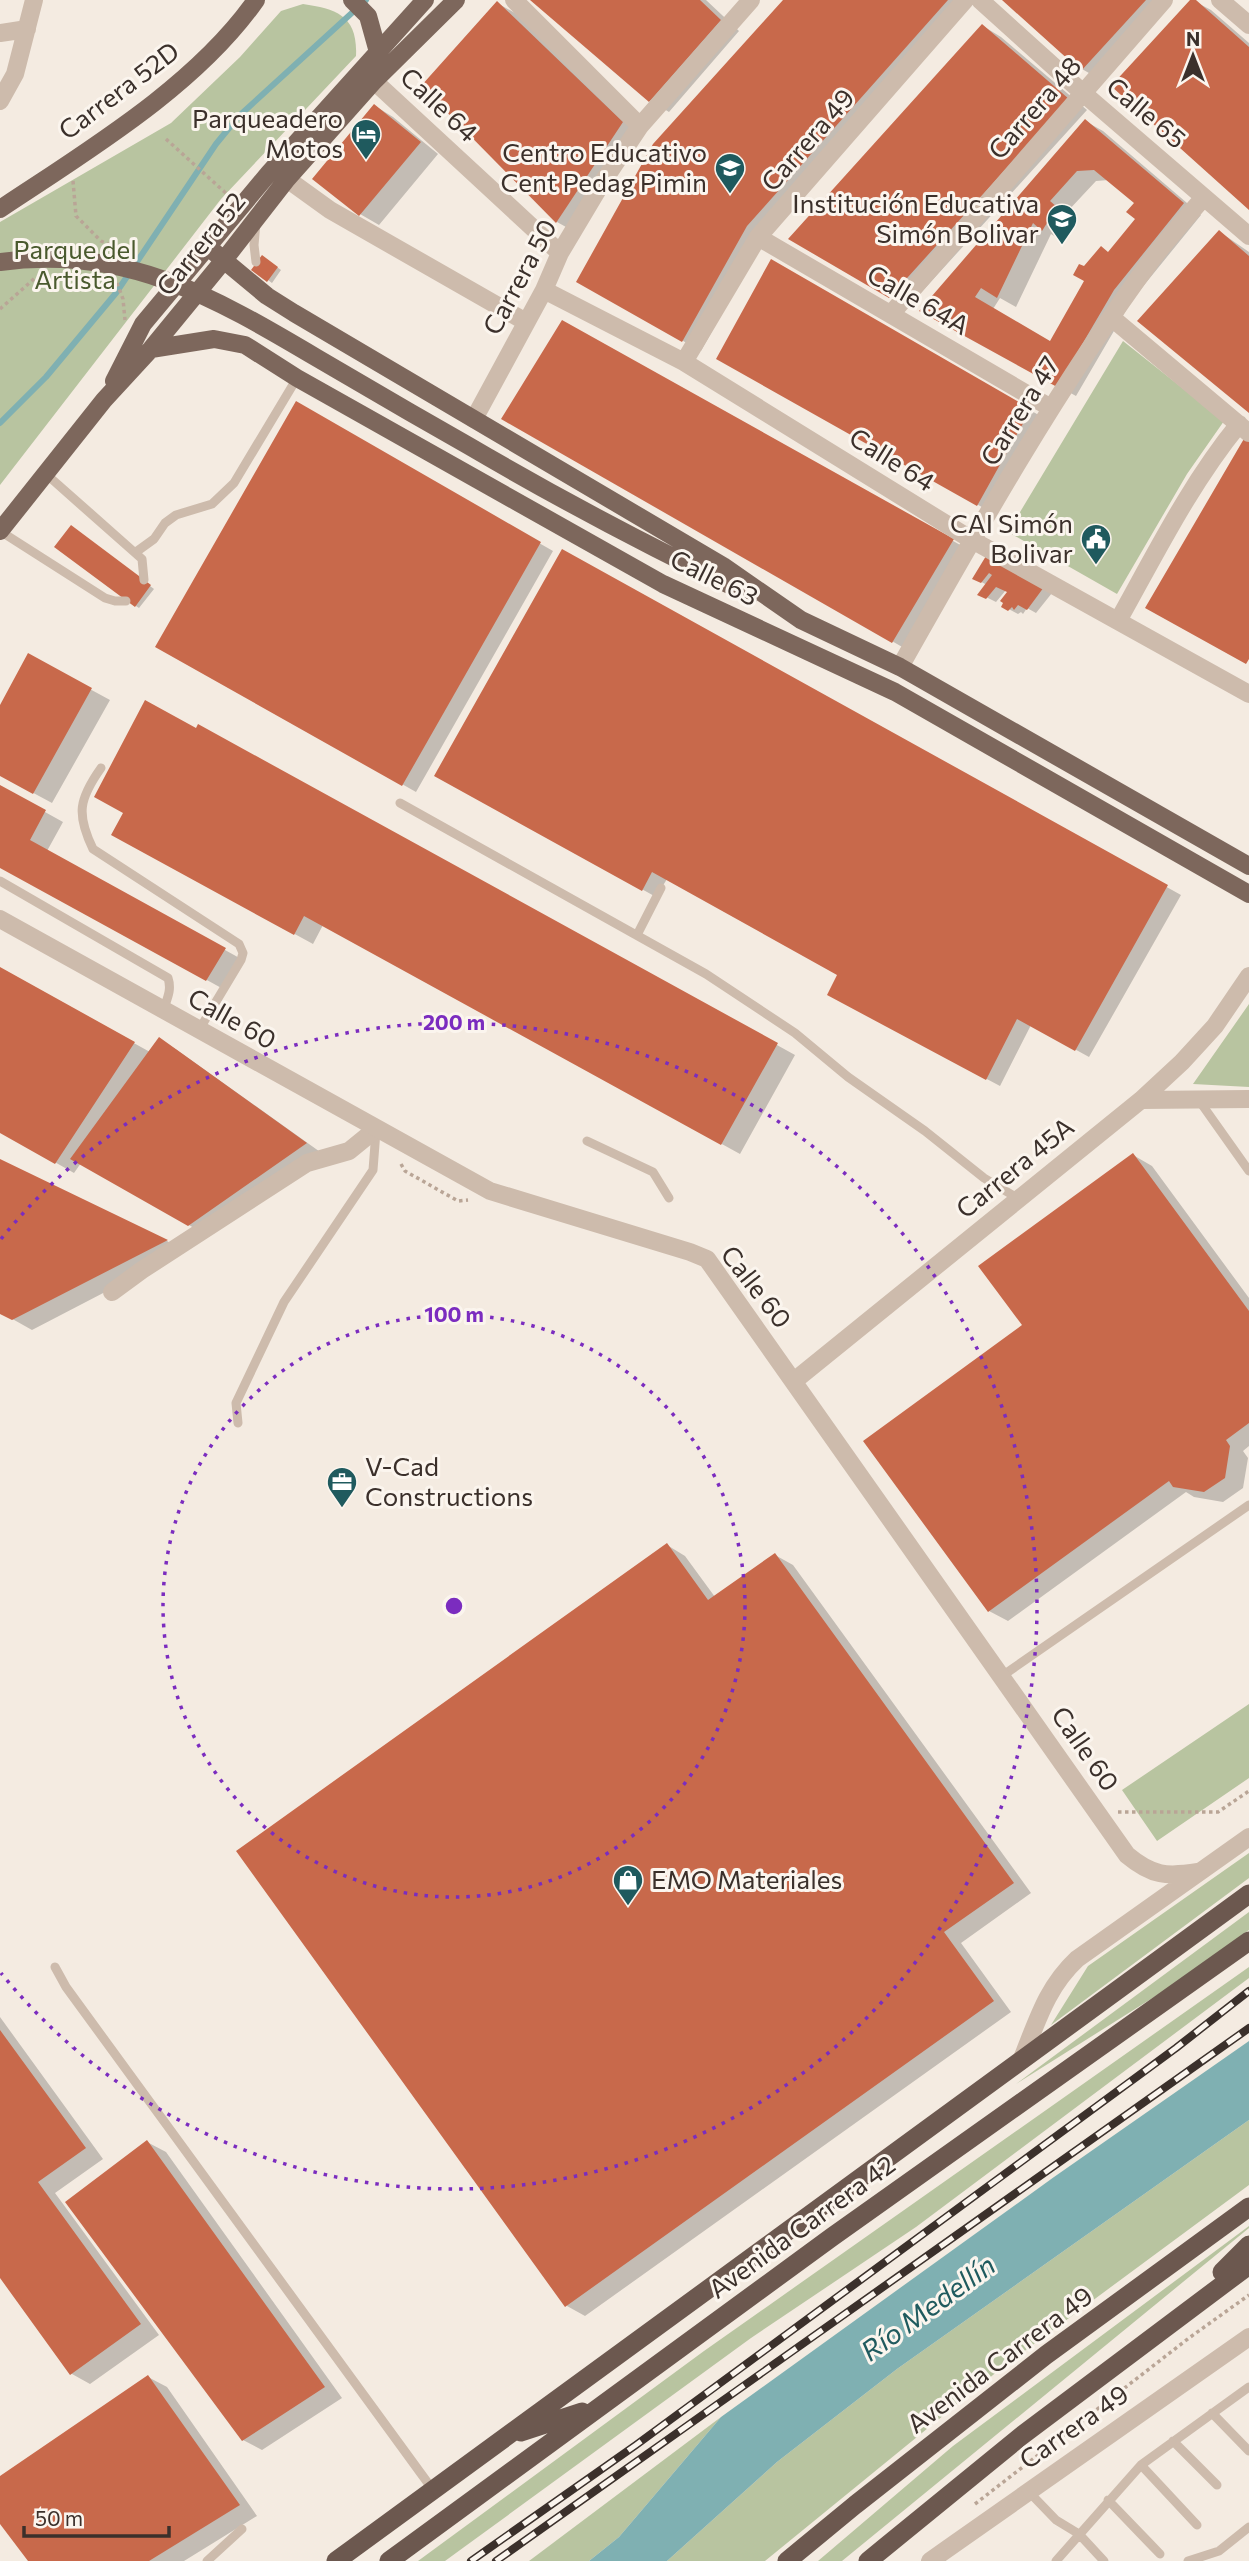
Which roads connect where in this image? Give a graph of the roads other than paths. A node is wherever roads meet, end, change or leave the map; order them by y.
1 (34, 0) edge
2 (256, 0) edge
3 (352, 0) edge
4 (425, 0) edge
5 (456, 0) edge
6 (514, 0) edge
7 (965, 0) edge
8 (980, 0) edge
9 (1164, 0) edge
10 (1220, 0) edge
11 (740, 4) edge
12 (1249, 25) edge
13 (27, 29) junction
14 (0, 33) edge
15 (378, 51) junction
16 (374, 81) junction
17 (1083, 93) junction
18 (0, 102) edge
19 (640, 126) junction
20 (287, 179) junction
21 (1205, 197) junction
22 (0, 209) edge
23 (257, 218) junction
24 (1249, 236) edge
25 (758, 237) junction
26 (208, 247) junction
27 (560, 253) junction
28 (224, 260) junction
29 (0, 262) edge
30 (256, 262) dead end
31 (258, 275) dead end
32 (544, 290) junction
33 (267, 296) junction
34 (284, 306) junction
35 (891, 314) junction
36 (1112, 318) junction
37 (526, 323) junction
38 (327, 333) junction
39 (245, 345) junction
40 (151, 349) junction
41 (684, 362) junction
42 (297, 378) junction
43 (104, 400) junction
44 (1051, 408) junction
45 (474, 419) junction
46 (1244, 429) edge
47 (46, 474) junction
48 (0, 531) edge
49 (972, 540) junction
50 (135, 552) junction
51 (144, 580) dead end
52 (126, 601) dead end
53 (801, 620) junction
54 (1118, 621) junction
55 (900, 667) junction
56 (1247, 689) edge
57 (101, 768) dead end
58 (400, 803) dead end
59 (1249, 866) edge
60 (0, 881) edge
61 (661, 888) dead end
62 (1249, 894) edge
63 (0, 919) edge
64 (637, 935) junction
65 (1249, 976) edge
66 (163, 1011) junction
67 (198, 1031) junction
68 (1197, 1098) junction
69 (1249, 1099) edge
70 (1141, 1100) junction
71 (376, 1136) junction
72 (587, 1141) dead end
73 (1249, 1171) edge
74 (670, 1198) dead end
75 (1019, 1199) junction
76 (112, 1292) dead end
77 (794, 1381) junction
78 (238, 1423) dead end
79 (1249, 1504) edge
80 (1002, 1676) junction
81 (1249, 1837) edge
82 (1198, 1872) junction
83 (1249, 1894) edge
84 (1249, 1941) edge
85 (55, 1967) dead end
86 (1021, 2061) junction
87 (1249, 2207) edge
88 (1249, 2245) edge
89 (1249, 2265) edge
90 (1176, 2318) junction
91 (1249, 2337) edge
92 (1249, 2387) edge
93 (600, 2407) junction
94 (1212, 2413) junction
95 (505, 2437) junction
96 (1173, 2441) junction
97 (1249, 2451) edge
98 (1141, 2465) junction
99 (1217, 2485) dead end
100 (433, 2490) junction
101 (1028, 2491) junction
102 (1108, 2500) junction
103 (1197, 2525) dead end
104 (1249, 2527) edge
105 (242, 2529) dead end
106 (1079, 2534) junction
107 (1160, 2554) dead end
108 (207, 2561) edge
109 (337, 2561) edge
110 (389, 2561) edge
111 (787, 2561) edge
112 (868, 2561) edge
113 (930, 2561) edge
114 (1056, 2561) edge
115 (1104, 2561) edge
116 (1188, 2561) edge

1 - 13 street
2 - 22 main road, Carrera 52D
3 - 15 main road
4 - 15 main road, Carrera 52
5 - 16 main road, Carrera 52
6 - 19 street
7 - 25 street, Carrera 49
8 - 17 street, Calle 65
9 - 17 street, Carrera 48
10 - 12 street
11 - 19 street, Carrera 50
13 - 14 street
13 - 18 street
15 - 26 main road, Carrera 52
16 - 20 main road, Carrera 52
16 - 27 street, Calle 64
17 - 21 street, Calle 65
17 - 35 street, Carrera 48
19 - 27 street, Carrera 50
20 - 23 main road, Carrera 52
20 - 37 street
21 - 24 street, Calle 65
21 - 36 street, Carrera 47
23 - 28 main road, Carrera 52
23 - 30 lane
25 - 35 street, Calle 64A
25 - 41 street, Carrera 49
26 - 28 main road, Calle 63
26 - 43 main road, Carrera 52
27 - 32 street, Carrera 50
28 - 33 main road, Calle 63
28 - 40 main road, Carrera 52
29 - 53 main road
31 - 33 lane
32 - 37 street, Carrera 50
32 - 41 street, Calle 64
33 - 34 main road, Calle 63
34 - 38 main road, Calle 63
34 - 39 main road
35 - 44 street, Calle 64A
36 - 44 street, Carrera 47
36 - 46 street
37 - 45 street, Carrera 50
38 - 42 main road
38 - 45 main road, Calle 63
39 - 40 main road, Calle 63
39 - 42 main road, Calle 63
40 - 43 main road, Carrera 52
41 - 49 street, Calle 64
42 - 50 lane
42 - 62 main road, Calle 63
43 - 47 main road, Carrera 52
44 - 49 street, Carrera 47
45 - 53 main road, Calle 63
46 - 54 street
47 - 48 main road, Carrera 52
47 - 50 lane
48 - 52 lane
49 - 54 street, Calle 64
49 - 55 street, Carrera 47
50 - 51 lane
53 - 55 main road, Calle 63
54 - 56 street, Calle 64
55 - 59 main road, Calle 63
57 - 67 lane
58 - 64 lane
60 - 66 lane
61 - 64 lane
63 - 66 street, Calle 60
64 - 75 lane
65 - 70 street, Carrera 45A
66 - 67 street, Calle 60
67 - 71 street, Calle 60
68 - 69 street
68 - 70 street
68 - 73 lane
70 - 75 street, Carrera 45A
71 - 76 street
71 - 77 street, Calle 60
71 - 78 lane
72 - 74 lane
75 - 77 street, Carrera 45A
77 - 80 street, Calle 60
79 - 80 lane
80 - 82 street, Calle 60
81 - 82 street
82 - 86 street
83 - 86 highway, Avenida Carrera 42
84 - 93 highway, Avenida Carrera 42
85 - 100 lane
86 - 95 highway, Avenida Carrera 42
87 - 111 highway, Avenida Carrera 49
88 - 90 highway
89 - 90 highway
90 - 112 highway
91 - 101 street, Carrera 49
92 - 94 lane
93 - 95 highway
93 - 110 highway, Avenida Carrera 42
94 - 96 lane
94 - 97 lane
95 - 100 highway, Avenida Carrera 42
96 - 98 lane
96 - 99 lane
98 - 102 lane
98 - 103 lane
100 - 109 highway, Avenida Carrera 42
101 - 106 lane
101 - 113 street, Carrera 49
102 - 106 lane
102 - 107 lane
104 - 116 lane
105 - 108 lane
106 - 114 lane
106 - 115 lane

